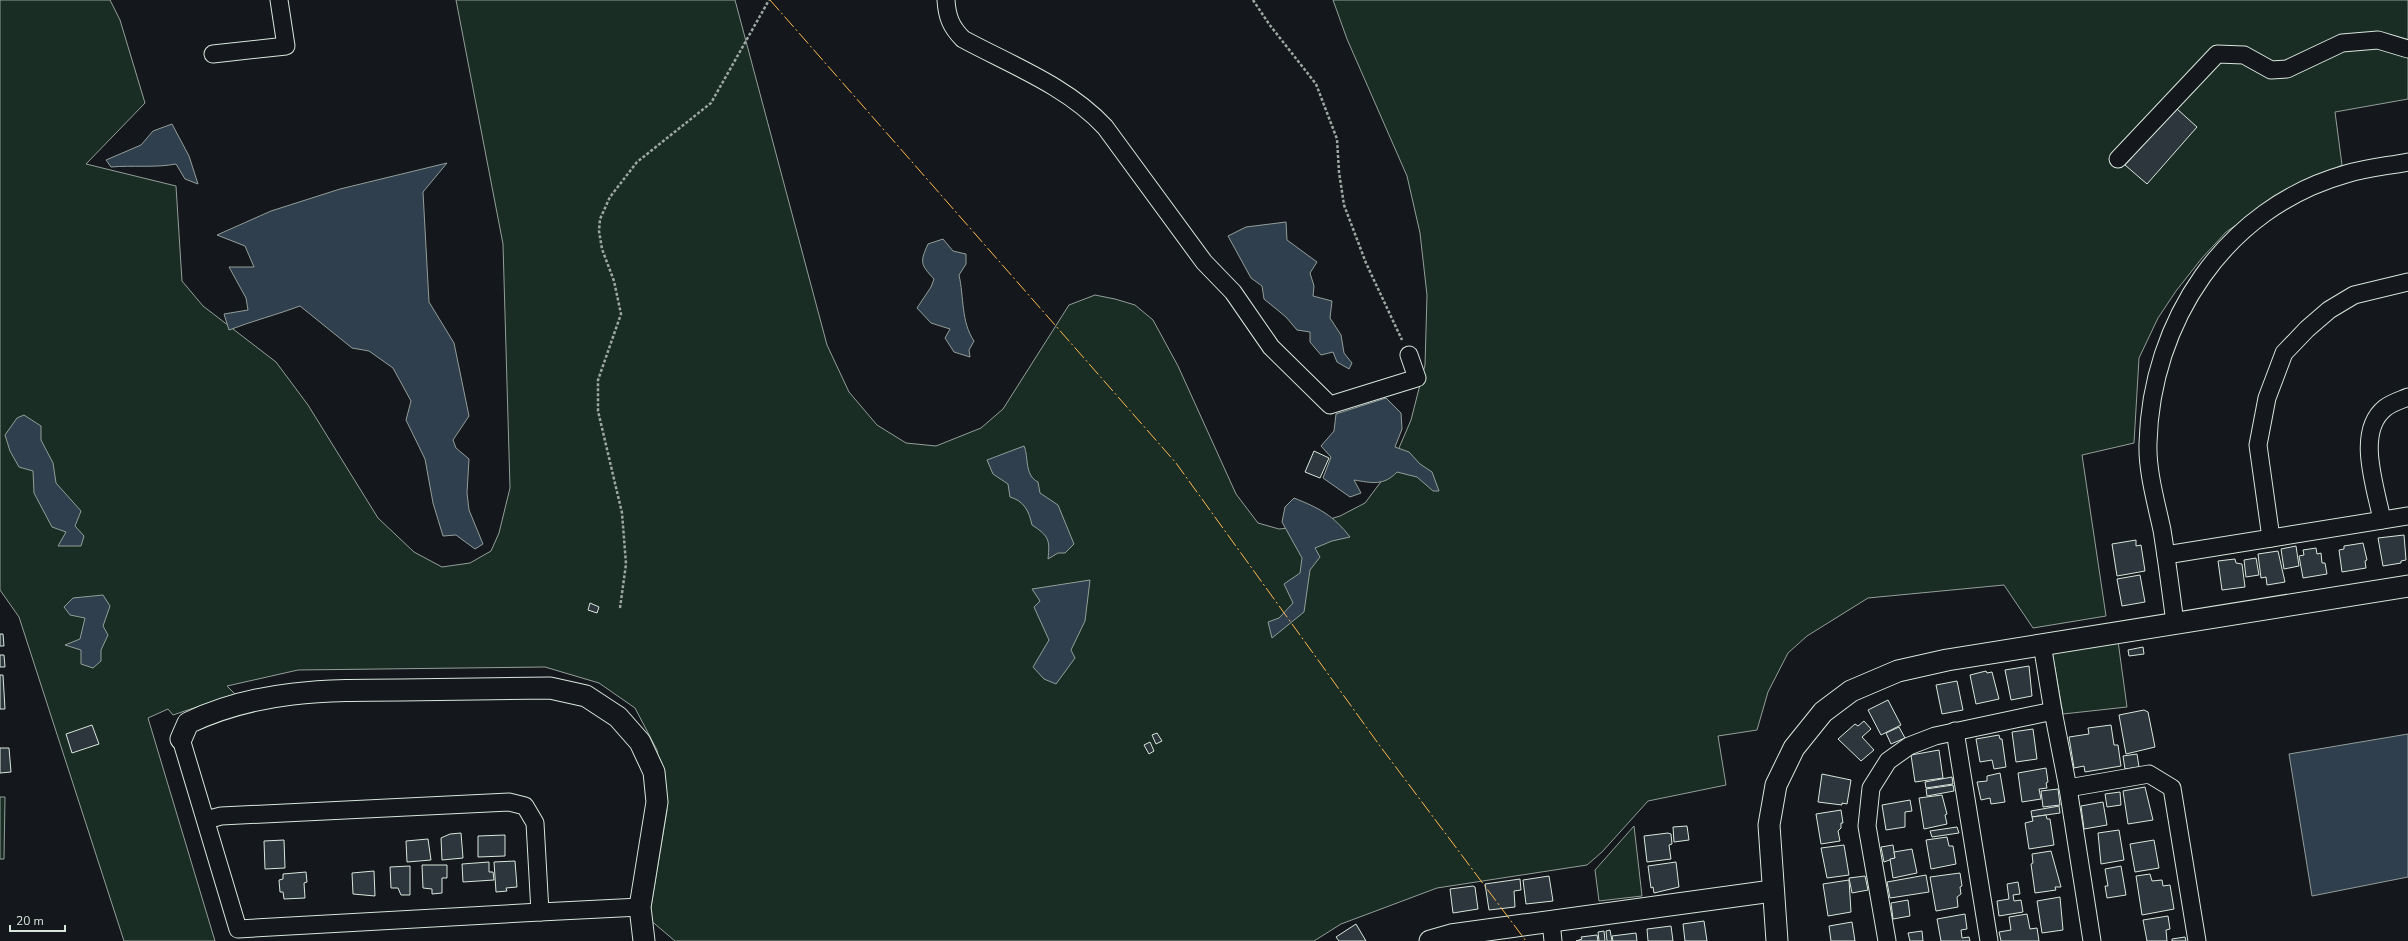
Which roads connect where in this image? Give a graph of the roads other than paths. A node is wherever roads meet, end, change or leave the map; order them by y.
1 (278, 0) edge
2 (946, 0) edge
3 (2408, 49) edge
4 (213, 54) dead end
5 (2118, 159) dead end
6 (2408, 162) edge
7 (2408, 282) edge
8 (1409, 355) road end
9 (2408, 397) edge
10 (2408, 516) edge
11 (2382, 520) junction
12 (2271, 538) junction
13 (2166, 555) junction
14 (2408, 586) edge
15 (2175, 623) junction
16 (2042, 644) junction
17 (2053, 711) junction
18 (1955, 731) junction
19 (182, 739) joint
20 (2068, 788) junction
21 (206, 820) junction
22 (1772, 891) junction
23 (640, 907) junction
24 (540, 912) junction
25 (1552, 931) edge
26 (644, 941) edge
27 (1430, 941) edge
28 (1777, 941) edge
29 (1887, 941) edge
30 (1989, 941) edge
31 (2092, 941) edge
32 (2197, 941) edge

1 - 4 street
2 - 8 street
3 - 5 street
6 - 13 street
7 - 12 street
9 - 11 street
10 - 11 street
11 - 12 street
12 - 13 street
13 - 15 street
14 - 15 street
15 - 16 street
16 - 17 street
16 - 22 street
17 - 18 street
17 - 20 street
18 - 29 street
18 - 30 street
19 - 21 street
19 - 23 street
20 - 31 street
20 - 32 street
21 - 24 street
21 - 24 street
22 - 25 street
22 - 28 street
23 - 24 street
23 - 26 street
25 - 27 street

